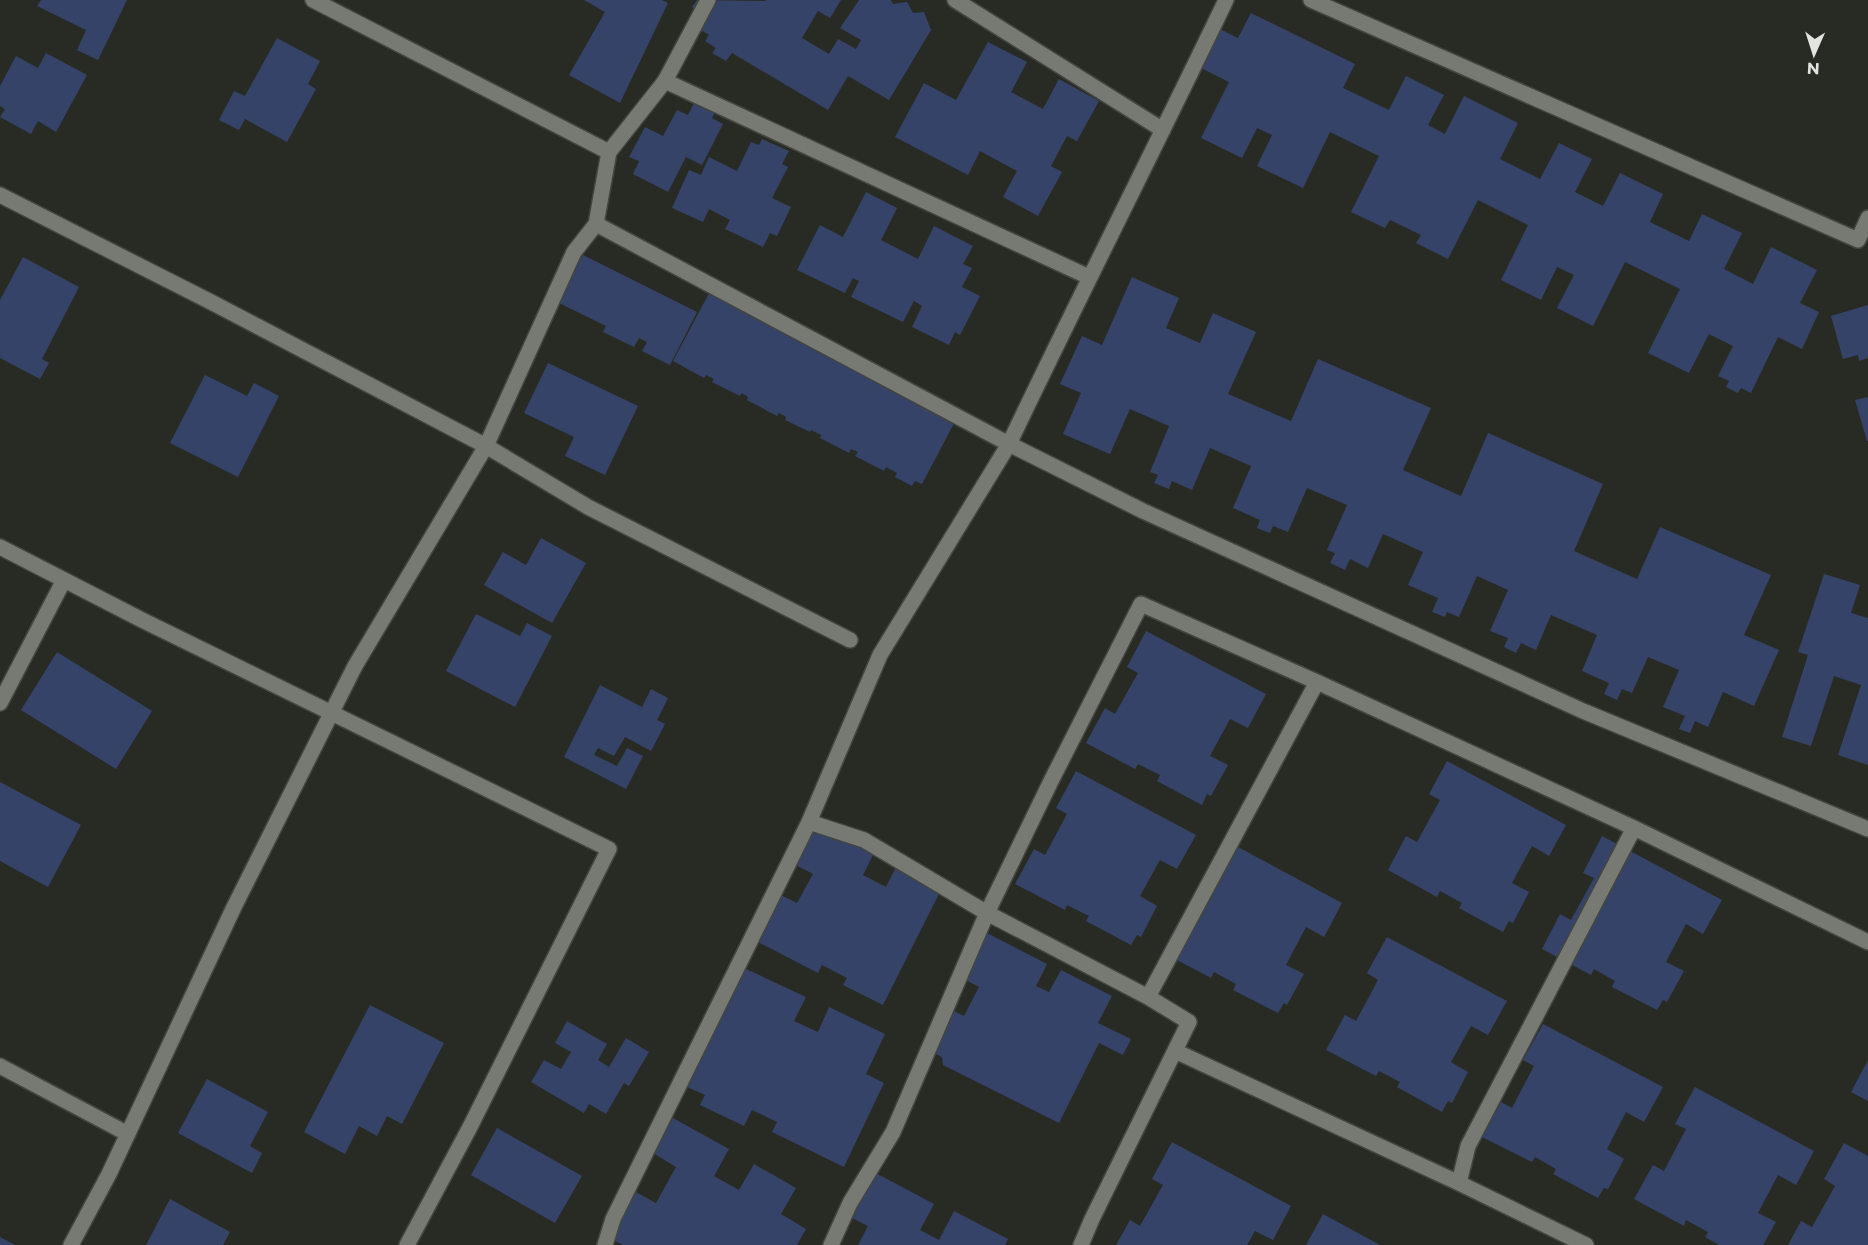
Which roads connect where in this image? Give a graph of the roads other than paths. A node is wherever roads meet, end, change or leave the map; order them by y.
1 (313, 0) edge
2 (708, 0) edge
3 (955, 0) edge
4 (1226, 0) edge
5 (1311, 0) edge
6 (665, 81) junction
7 (1163, 130) junction
8 (609, 152) junction
9 (0, 195) edge
10 (1868, 218) edge
11 (596, 224) junction
12 (1089, 277) junction
13 (1009, 444) junction
14 (486, 446) junction
15 (0, 547) edge
16 (64, 579) junction
17 (850, 640) dead end
18 (1317, 682) junction
19 (0, 703) edge
20 (331, 713) junction
21 (809, 822) junction
22 (1634, 828) junction
23 (1868, 829) edge
24 (987, 913) junction
25 (1868, 942) edge
26 (1148, 998) junction
27 (1175, 1051) junction
28 (0, 1066) edge
29 (128, 1134) junction
30 (1459, 1183) junction
31 (71, 1245) edge
32 (407, 1245) edge
33 (605, 1245) edge
34 (831, 1245) edge
35 (1081, 1245) edge
36 (1586, 1245) edge

1 - 8 street
2 - 6 street
3 - 7 street
4 - 7 street
5 - 10 street
6 - 8 street
6 - 12 street
7 - 12 street
8 - 11 street
9 - 14 street
11 - 13 street
11 - 14 street
12 - 13 street
13 - 21 street
13 - 23 street
14 - 17 street
14 - 20 street
15 - 16 street
16 - 19 street
16 - 20 street
18 - 22 street
18 - 24 street
18 - 26 street
20 - 29 street
20 - 32 street
21 - 24 street
21 - 33 street
22 - 25 street
22 - 30 street
24 - 26 street
24 - 34 street
26 - 27 street
27 - 30 street
27 - 35 street
28 - 29 street
29 - 31 street
30 - 36 street

